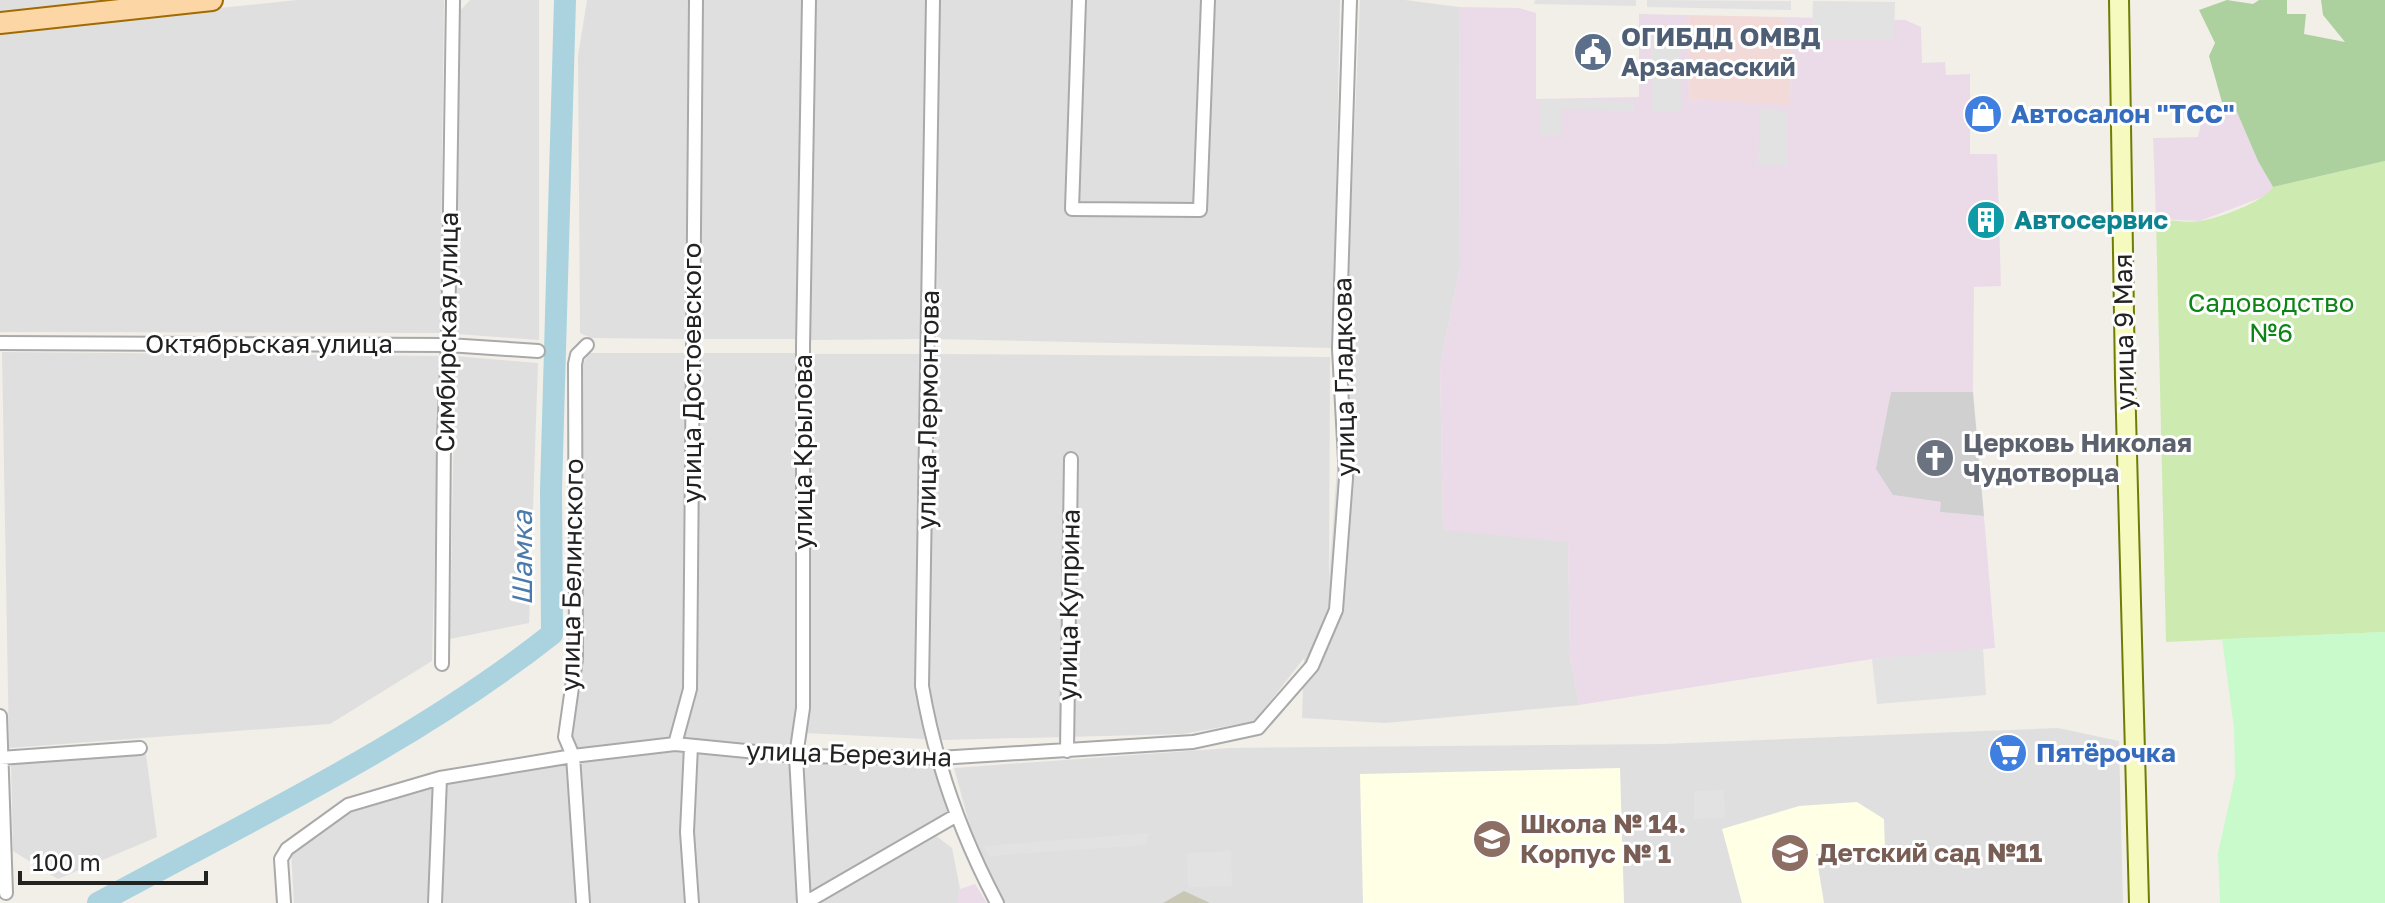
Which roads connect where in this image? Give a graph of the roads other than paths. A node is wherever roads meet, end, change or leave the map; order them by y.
1 (212, 0) edge
2 (453, 0) edge
3 (696, 0) edge
4 (809, 0) edge
5 (933, 0) edge
6 (1079, 0) edge
7 (1208, 0) edge
8 (1350, 0) edge
9 (2119, 0) edge
10 (0, 23) edge
11 (0, 343) edge
12 (448, 345) junction
13 (587, 345) dead end
14 (538, 351) dead end
15 (1071, 459) dead end
16 (442, 664) dead end
17 (0, 716) edge
18 (1258, 728) joint
19 (675, 744) junction
20 (691, 746) junction
21 (140, 748) dead end
22 (1067, 751) junction
23 (573, 756) junction
24 (796, 756) junction
25 (1, 758) edge
26 (939, 758) junction
27 (440, 778) junction
28 (957, 815) junction
29 (6, 893) dead end
30 (284, 903) edge
31 (435, 903) edge
32 (583, 903) edge
33 (692, 903) edge
34 (805, 903) edge
35 (997, 903) edge
36 (2139, 903) edge

1 - 10 main road
2 - 12 street, Симбирская улица
3 - 19 street, улица Достоевского
4 - 24 street, улица Крылова
5 - 26 street, улица Лермонтова
6 - 7 street
8 - 18 street, улица Гладкова
9 - 36 main road, улица 9 Мая
11 - 12 street, Октябрьская улица
12 - 14 street, Октябрьская улица
12 - 16 street, Симбирская улица
13 - 23 street, улица Белинского
15 - 22 street, улица Куприна
17 - 25 street
18 - 22 street, улица Березина
19 - 20 street, улица Березина
19 - 23 street, улица Березина
20 - 24 street, улица Березина
20 - 33 street
21 - 25 street
22 - 26 street, улица Березина
23 - 27 street, улица Березина
23 - 32 street, улица Белинского
24 - 26 street, улица Березина
24 - 34 street, улица Крылова
25 - 29 street
26 - 28 street, улица Лермонтова
27 - 30 street, улица Березина
27 - 31 street
28 - 34 street
28 - 35 street, улица Лермонтова

